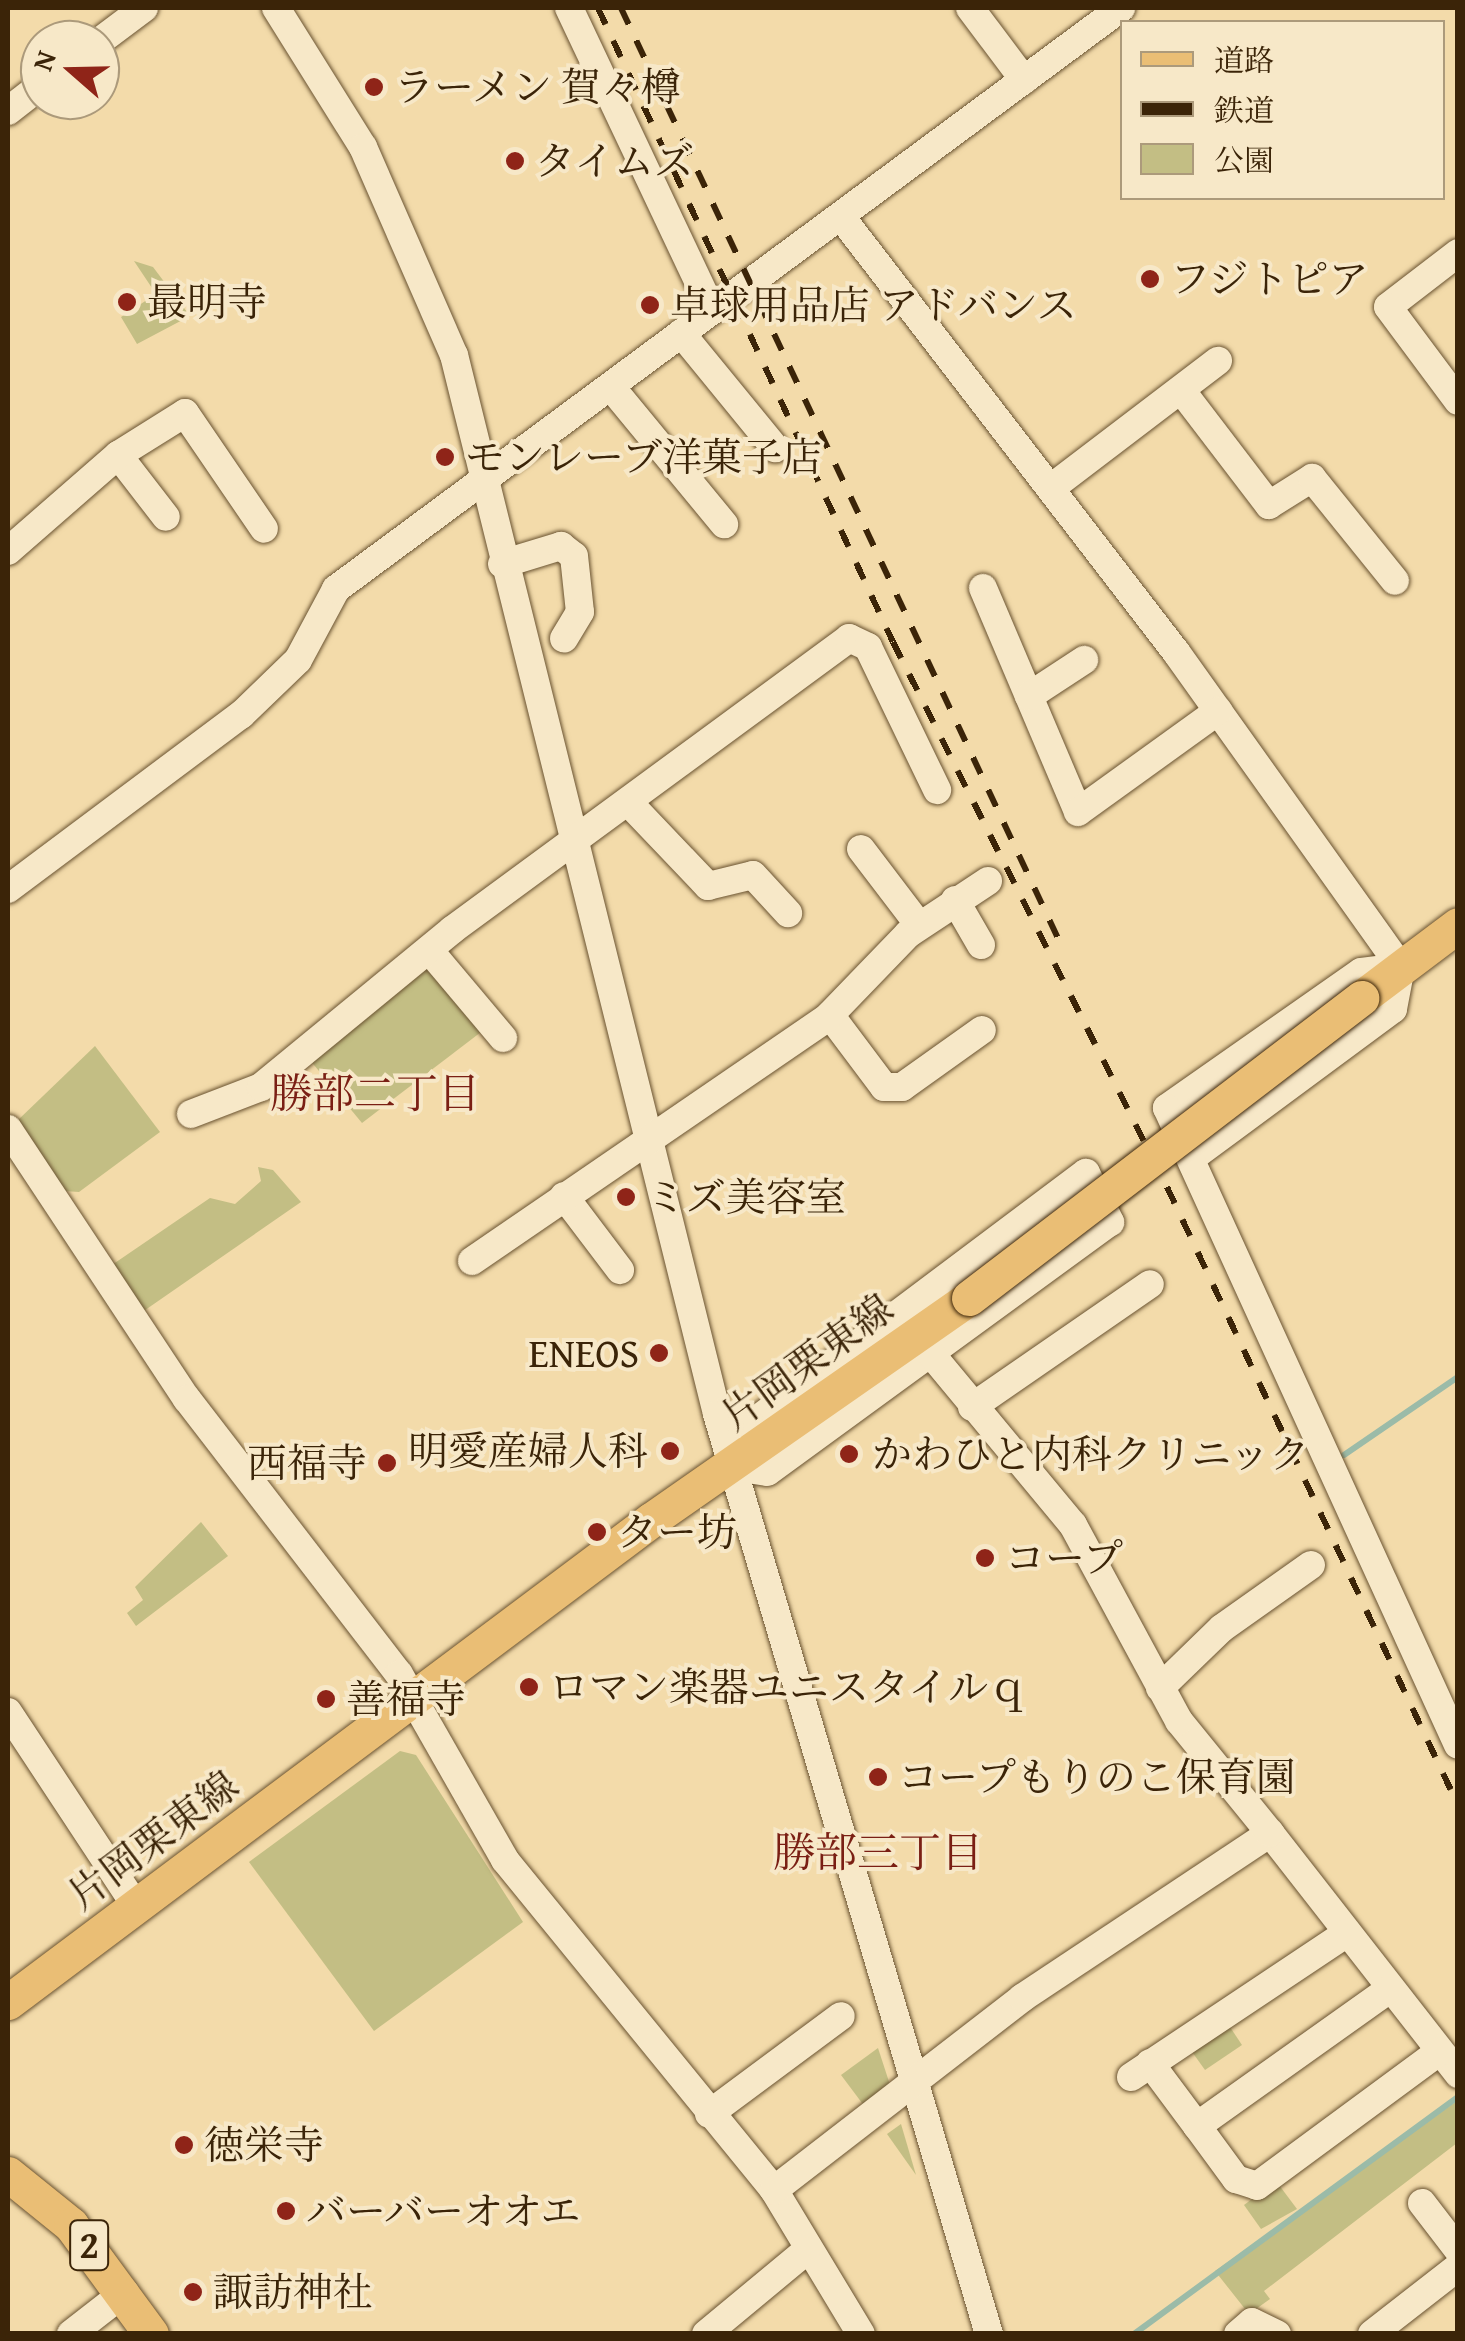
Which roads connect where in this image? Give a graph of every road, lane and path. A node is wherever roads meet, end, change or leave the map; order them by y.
1 (144, 8) edge
2 (276, 8) edge
3 (569, 8) edge
4 (970, 8) edge
5 (1122, 8) edge
6 (120, 26) edge
7 (1024, 80) junction
8 (842, 218) junction
9 (1458, 253) edge
10 (712, 310) junction
11 (681, 333) junction
12 (1218, 361) dead end
13 (611, 386) junction
14 (1453, 386) edge
15 (1182, 390) junction
16 (775, 448) dead end
17 (118, 454) junction
18 (482, 486) junction
19 (1050, 488) junction
20 (166, 518) dead end
21 (724, 524) dead end
22 (264, 529) dead end
23 (8, 551) edge
24 (502, 564) junction
25 (1394, 581) dead end
26 (984, 588) dead end
27 (564, 639) dead end
28 (1084, 660) dead end
29 (1029, 696) junction
30 (1218, 711) junction
31 (937, 790) dead end
32 (628, 802) junction
33 (572, 843) junction
34 (861, 849) dead end
35 (988, 880) dead end
36 (8, 889) edge
37 (955, 900) junction
38 (788, 913) dead end
39 (1458, 924) edge
40 (920, 925) junction
41 (982, 945) dead end
42 (429, 950) junction
43 (1401, 966) junction
44 (830, 1016) junction
45 (982, 1030) dead end
46 (503, 1038) dead end
47 (192, 1114) dead end
48 (8, 1129) edge
49 (649, 1143) junction
50 (1193, 1157) junction
51 (564, 1196) junction
52 (990, 1243) junction
53 (472, 1262) dead end
54 (620, 1270) dead end
55 (1150, 1284) dead end
56 (1022, 1286) junction
57 (930, 1353) junction
58 (972, 1407) junction
59 (734, 1468) junction
60 (1311, 1565) dead end
61 (1160, 1688) junction
62 (411, 1700) junction
63 (12, 1729) edge
64 (1458, 1744) edge
65 (1270, 1833) junction
66 (136, 1906) junction
67 (1347, 1933) junction
68 (1390, 1990) junction
69 (8, 2002) edge
70 (840, 2016) dead end
71 (1440, 2051) junction
72 (1458, 2074) edge
73 (914, 2085) junction
74 (709, 2114) junction
75 (1197, 2126) junction
76 (8, 2174) edge
77 (774, 2190) junction
78 (1422, 2203) dead end
79 (1458, 2250) edge
80 (806, 2252) junction
81 (1458, 2267) edge
82 (125, 2292) junction
83 (71, 2334) edge
84 (151, 2334) edge
85 (706, 2334) edge
86 (862, 2334) edge
87 (989, 2334) edge
88 (1238, 2334) edge
89 (1277, 2334) edge
90 (1372, 2334) edge

1 - 6 street
2 - 18 street
3 - 10 street
4 - 7 street
5 - 7 street
7 - 8 street
8 - 10 street
8 - 19 street
9 - 14 street
10 - 11 street
11 - 13 street
11 - 16 street
12 - 15 street
13 - 18 street
13 - 21 street
15 - 19 street
15 - 25 street
17 - 20 street
17 - 22 street
17 - 23 street
18 - 24 street
18 - 36 street
19 - 30 street
24 - 27 street
24 - 33 street
26 - 29 street
28 - 29 street
29 - 30 street
30 - 43 street
31 - 32 street
32 - 33 street
32 - 38 street
33 - 42 street
33 - 49 street
34 - 40 street
35 - 37 street
37 - 40 street
37 - 41 street
39 - 43 main road, 片岡栗東線
40 - 44 street
42 - 46 street
42 - 47 street
43 - 50 street
43 - 50 street
43 - 59 main road, 片岡栗東線, bridge
44 - 45 street
44 - 49 street
48 - 62 street
49 - 51 street
49 - 59 street
50 - 64 street
51 - 53 street
51 - 54 street
52 - 56 street
52 - 56 street
52 - 59 street
55 - 58 street
56 - 57 street
57 - 58 street
57 - 59 street
58 - 61 street
59 - 62 main road, 片岡栗東線
59 - 73 street
60 - 61 street
61 - 65 street
62 - 66 main road, 片岡栗東線
62 - 74 street
63 - 66 street
65 - 67 street
65 - 73 street
66 - 69 main road, 片岡栗東線
67 - 68 street
67 - 75 street
68 - 71 street
68 - 75 street
70 - 74 street
71 - 72 street
71 - 75 street
73 - 77 street
73 - 87 street
74 - 77 street
76 - 82 main road, 2
77 - 80 street
78 - 79 street
80 - 85 street
80 - 86 street
81 - 90 street
82 - 83 street
82 - 84 main road, 2
88 - 89 street

